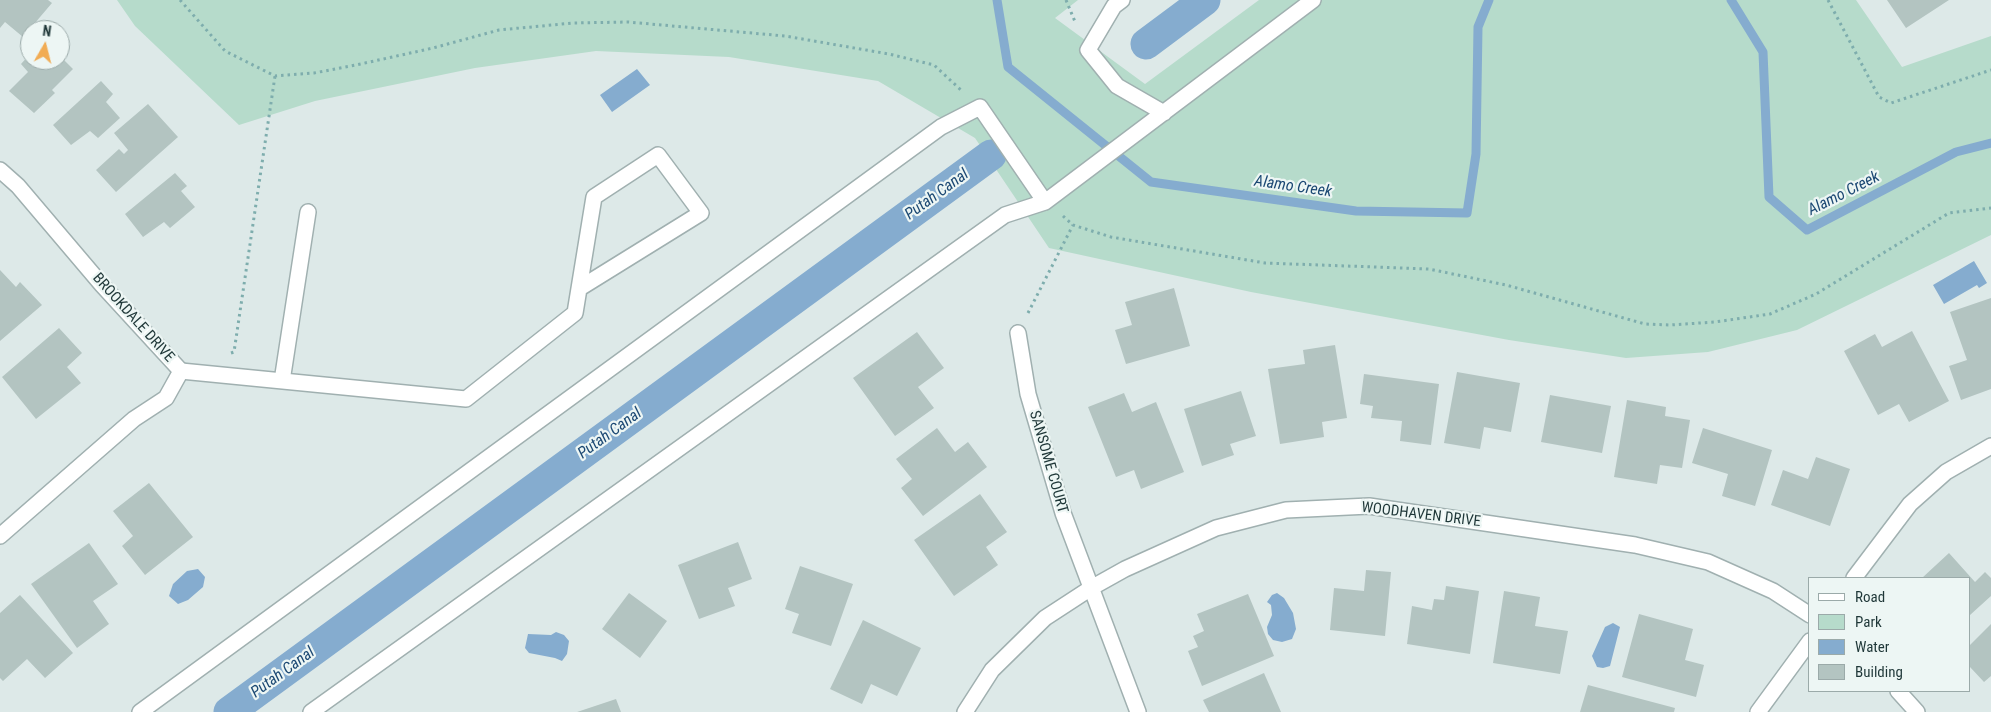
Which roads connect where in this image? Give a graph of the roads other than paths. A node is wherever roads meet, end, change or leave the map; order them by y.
1 (1122, 0) edge
2 (1313, 0) edge
3 (1164, 113) junction
4 (0, 170) edge
5 (1051, 198) junction
6 (308, 212) dead end
7 (580, 288) junction
8 (1018, 334) road end
9 (181, 370) junction
10 (282, 381) junction
11 (1991, 446) edge
12 (0, 536) edge
13 (1855, 577) edge
14 (1091, 588) junction
15 (1808, 614) edge
16 (1808, 644) edge
17 (1899, 692) edge
18 (140, 712) edge
19 (311, 712) edge
20 (965, 712) edge
21 (1138, 712) edge
22 (1758, 712) edge
23 (1917, 712) edge

1 - 3 street
2 - 3 street
3 - 5 street
4 - 9 street, BROOKDALE DRIVE
5 - 18 street
5 - 19 street
6 - 10 street
7 - 7 street
7 - 10 street
8 - 14 street, SANSOME COURT
9 - 10 street
9 - 12 street, BROOKDALE DRIVE
11 - 13 street
14 - 15 street, WOODHAVEN DRIVE
14 - 20 street, WOODHAVEN DRIVE
14 - 21 street, SANSOME COURT
16 - 22 street
17 - 23 street

